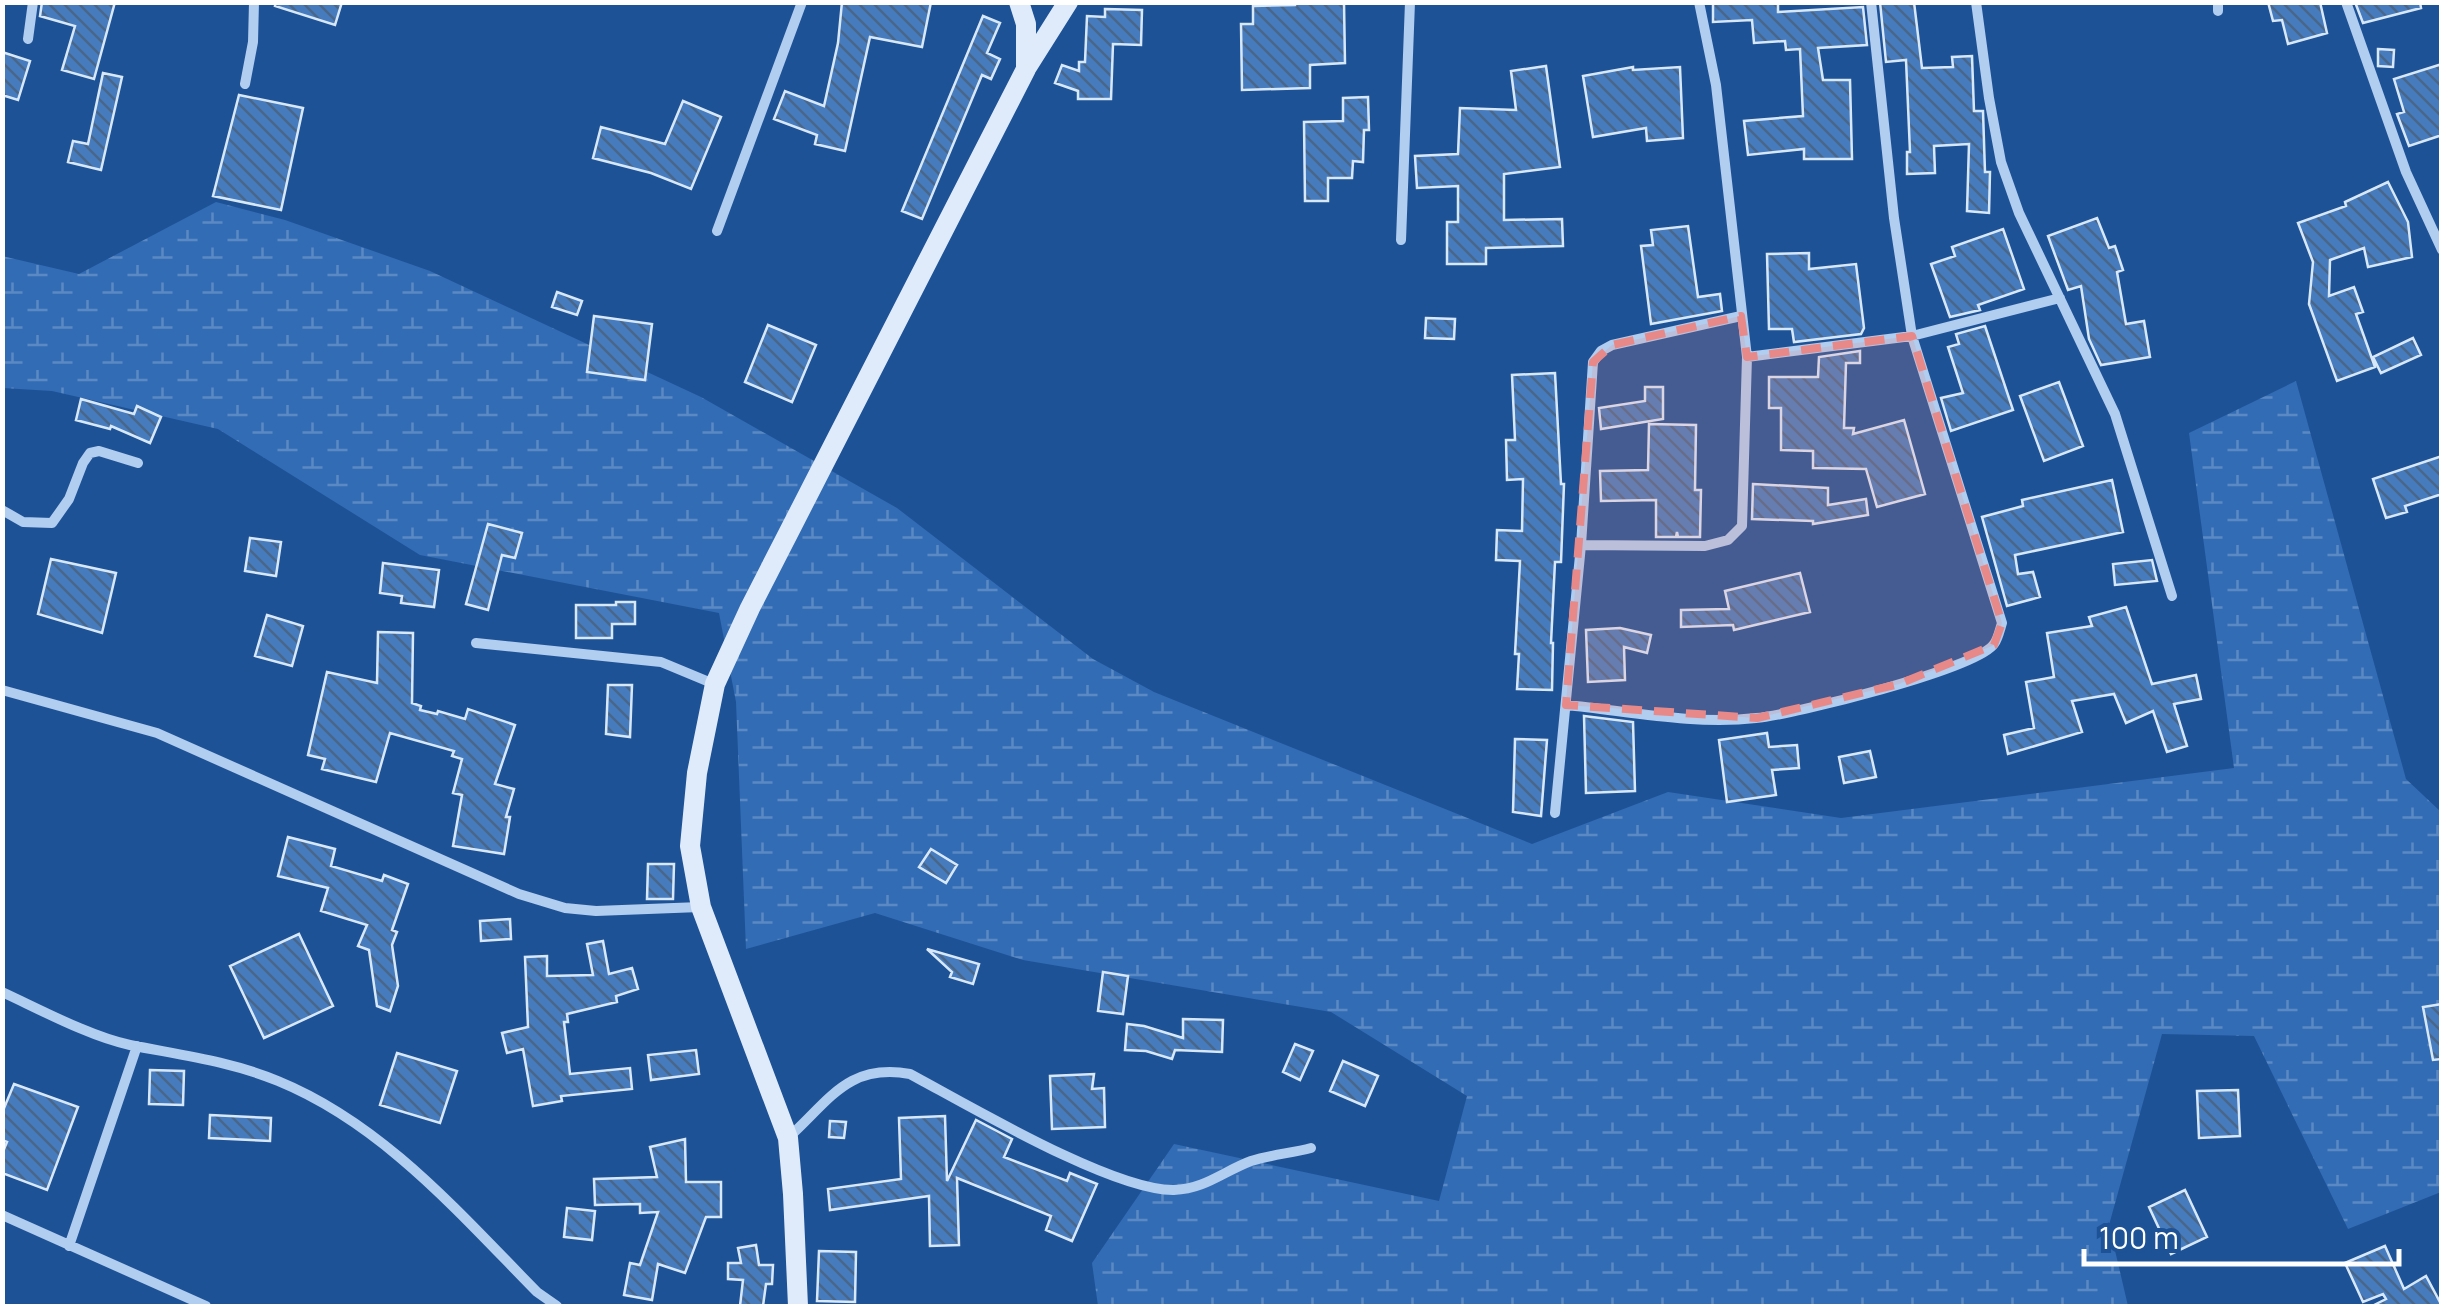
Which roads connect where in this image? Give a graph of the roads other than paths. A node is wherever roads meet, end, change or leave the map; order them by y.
1 (33, 2) edge
2 (254, 2) edge
3 (802, 2) edge
4 (1019, 2) edge
5 (1068, 2) edge
6 (1410, 2) edge
7 (1699, 2) edge
8 (1871, 2) edge
9 (1976, 2) edge
10 (2346, 2) edge
11 (28, 39) dead end
12 (1026, 69) junction
13 (245, 84) dead end
14 (717, 231) dead end
15 (1401, 240) dead end
16 (2442, 250) edge
17 (2060, 298) junction
18 (1741, 316) junction
19 (1912, 336) junction
20 (1747, 357) junction
21 (138, 462) dead end
22 (2, 510) edge
23 (1581, 545) junction
24 (2172, 596) dead end
25 (476, 643) dead end
26 (715, 684) junction
27 (2, 690) edge
28 (1566, 705) junction
29 (1555, 813) dead end
30 (702, 907) junction
31 (2, 992) edge
32 (137, 1046) junction
33 (788, 1138) junction
34 (1311, 1148) dead end
35 (2, 1215) edge
36 (70, 1246) junction
37 (206, 1306) edge
38 (557, 1306) edge
39 (798, 1306) edge

1 - 11 street
2 - 13 street
3 - 14 street
4 - 12 street
5 - 12 street
6 - 15 street
7 - 18 street
8 - 19 street
9 - 17 street
10 - 16 street
12 - 26 street
17 - 19 street
17 - 24 street
18 - 20 street
18 - 23 street
19 - 20 street
19 - 28 street
20 - 23 street
21 - 22 street
23 - 28 street
25 - 26 street
26 - 30 street
27 - 30 street
28 - 29 street
30 - 33 street
31 - 32 street
32 - 36 street
32 - 38 street
33 - 34 street
33 - 39 street
35 - 36 street
36 - 37 street

